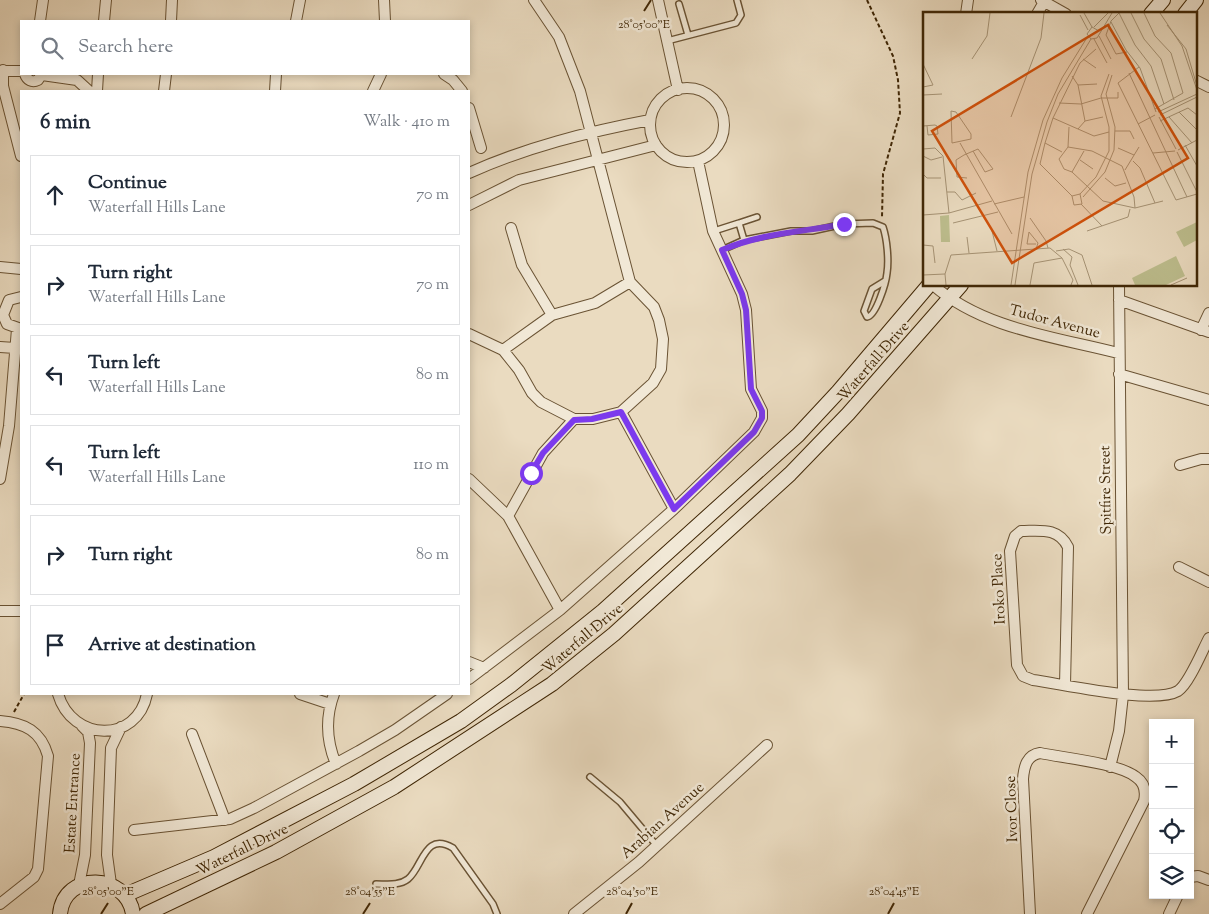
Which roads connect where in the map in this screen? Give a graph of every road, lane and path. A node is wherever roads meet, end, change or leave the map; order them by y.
1 (43, 0) edge
2 (106, 0) edge
3 (172, 0) edge
4 (300, 0) edge
5 (384, 0) edge
6 (534, 0) edge
7 (658, 0) edge
8 (737, 0) edge
9 (867, 0) edge
10 (1163, 0) edge
11 (1196, 0) edge
12 (1042, 1) edge
13 (680, 4) dead end
14 (1062, 12) edge
15 (1154, 12) edge
16 (1187, 12) edge
17 (40, 20) edge
18 (104, 20) edge
19 (170, 20) edge
20 (296, 20) edge
21 (385, 20) edge
22 (688, 35) junction
23 (667, 41) junction
24 (1, 70) edge
25 (20, 71) edge
26 (41, 75) edge
27 (48, 75) edge
28 (98, 75) edge
29 (166, 75) edge
30 (276, 75) edge
31 (380, 75) edge
32 (446, 75) edge
33 (1196, 80) edge
34 (30, 82) edge
35 (1209, 87) edge
36 (88, 90) edge
37 (97, 90) edge
38 (164, 90) edge
39 (274, 90) edge
40 (373, 90) edge
41 (461, 90) edge
42 (678, 90) junction
43 (470, 111) edge
44 (650, 120) junction
45 (590, 131) junction
46 (656, 145) junction
47 (481, 148) dead end
48 (20, 152) edge
49 (598, 160) junction
50 (698, 161) junction
51 (470, 173) edge
52 (470, 204) edge
53 (757, 218) dead end
54 (739, 223) junction
55 (881, 225) junction
56 (511, 228) dead end
57 (713, 231) junction
58 (744, 240) junction
59 (722, 250) junction
60 (0, 267) edge
61 (20, 269) edge
62 (885, 281) junction
63 (630, 282) junction
64 (930, 286) edge
65 (932, 286) edge
66 (959, 286) edge
67 (1119, 286) edge
68 (20, 297) edge
69 (949, 299) junction
70 (4, 300) edge
71 (1119, 300) junction
72 (1209, 313) edge
73 (552, 316) junction
74 (11, 327) edge
75 (1205, 331) edge
76 (470, 334) edge
77 (0, 347) edge
78 (15, 348) junction
79 (502, 350) junction
80 (1118, 353) junction
81 (1119, 374) junction
82 (1209, 400) edge
83 (621, 412) junction
84 (10, 415) junction
85 (20, 416) edge
86 (574, 420) junction
87 (1209, 459) edge
88 (1180, 465) dead end
89 (0, 479) edge
90 (470, 480) edge
91 (674, 509) junction
92 (508, 516) junction
93 (1179, 567) dead end
94 (1209, 582) edge
95 (560, 610) junction
96 (0, 611) edge
97 (20, 611) edge
98 (1209, 638) edge
99 (470, 662) edge
100 (484, 668) junction
101 (470, 678) edge
102 (1065, 685) junction
103 (23, 695) edge
104 (58, 695) edge
105 (147, 695) edge
106 (303, 695) edge
107 (334, 695) edge
108 (446, 695) edge
109 (1123, 695) junction
110 (330, 704) junction
111 (0, 721) edge
112 (12, 722) junction
113 (82, 726) junction
114 (121, 727) junction
115 (192, 734) dead end
116 (767, 745) dead end
117 (336, 764) junction
118 (1110, 767) junction
119 (590, 777) dead end
120 (225, 820) junction
121 (134, 830) dead end
122 (657, 846) junction
123 (1194, 876) edge
124 (1209, 880) edge
125 (111, 884) junction
126 (376, 884) dead end
127 (80, 885) junction
128 (125, 895) junction
129 (1176, 899) edge
130 (0, 904) edge
131 (58, 912) edge
132 (133, 914) edge
133 (146, 914) edge
134 (497, 914) edge
135 (574, 914) edge
136 (1030, 914) edge
137 (1087, 914) edge
138 (1168, 914) edge

1 - 17 street
2 - 18 street
3 - 19 street
4 - 20 street
5 - 21 street
6 - 45 street
7 - 23 street
8 - 22 lane
9 - 55 path
10 - 15 main road
11 - 16 main road
12 - 14 street
13 - 22 lane
22 - 23 lane
23 - 42 street
24 - 25 street
24 - 48 street
26 - 34 street
27 - 36 street
28 - 37 street
29 - 38 street
30 - 39 street
31 - 40 street
32 - 41 street
33 - 35 street
42 - 44 street
42 - 50 street
43 - 47 street
44 - 45 street
44 - 46 street
45 - 49 street
45 - 51 street
46 - 49 street
46 - 50 street
49 - 52 street
49 - 63 street
50 - 57 street
53 - 54 lane
54 - 57 lane
54 - 58 lane
55 - 58 lane
55 - 62 lane
56 - 73 street
57 - 59 street
58 - 59 lane
59 - 91 street
60 - 61 street
62 - 62 lane
63 - 73 street
63 - 83 street
64 - 128 main road, Waterfall Drive
65 - 69 street, Tudor Avenue
66 - 69 main road, Waterfall Drive
67 - 71 street, Spitfire Street
68 - 70 street
69 - 80 street, Tudor Avenue
69 - 133 main road, Waterfall Drive
70 - 74 street
71 - 75 street
71 - 80 street, Spitfire Street
72 - 75 street
73 - 79 street
74 - 78 street
76 - 79 street
77 - 78 street
78 - 84 street
79 - 86 street
80 - 81 street, Spitfire Street
81 - 82 street
81 - 109 street, Spitfire Street
83 - 86 street
83 - 91 street
84 - 85 street
84 - 89 street
86 - 92 street
87 - 88 street
90 - 92 street
91 - 95 street
92 - 95 street
93 - 94 street
95 - 100 street
96 - 97 street
98 - 109 street, Iroko Place
99 - 100 street
100 - 101 street
102 - 102 street, Iroko Place
102 - 109 street, Iroko Place
103 - 112 path
104 - 113 street
105 - 114 street
106 - 110 street
107 - 110 street
108 - 117 street
109 - 118 street
110 - 117 street
111 - 112 street
112 - 130 street
113 - 114 street
113 - 127 street, Estate Entrance
114 - 125 street
115 - 120 street
116 - 122 street, Arabian Avenue
117 - 120 street
118 - 136 street, Ivor Close
118 - 137 street, Ivor Close
119 - 122 lane
120 - 121 street
122 - 135 street, Arabian Avenue
123 - 124 street
125 - 127 main road
125 - 128 main road
126 - 134 lane
127 - 131 main road
128 - 132 main road
129 - 138 street

